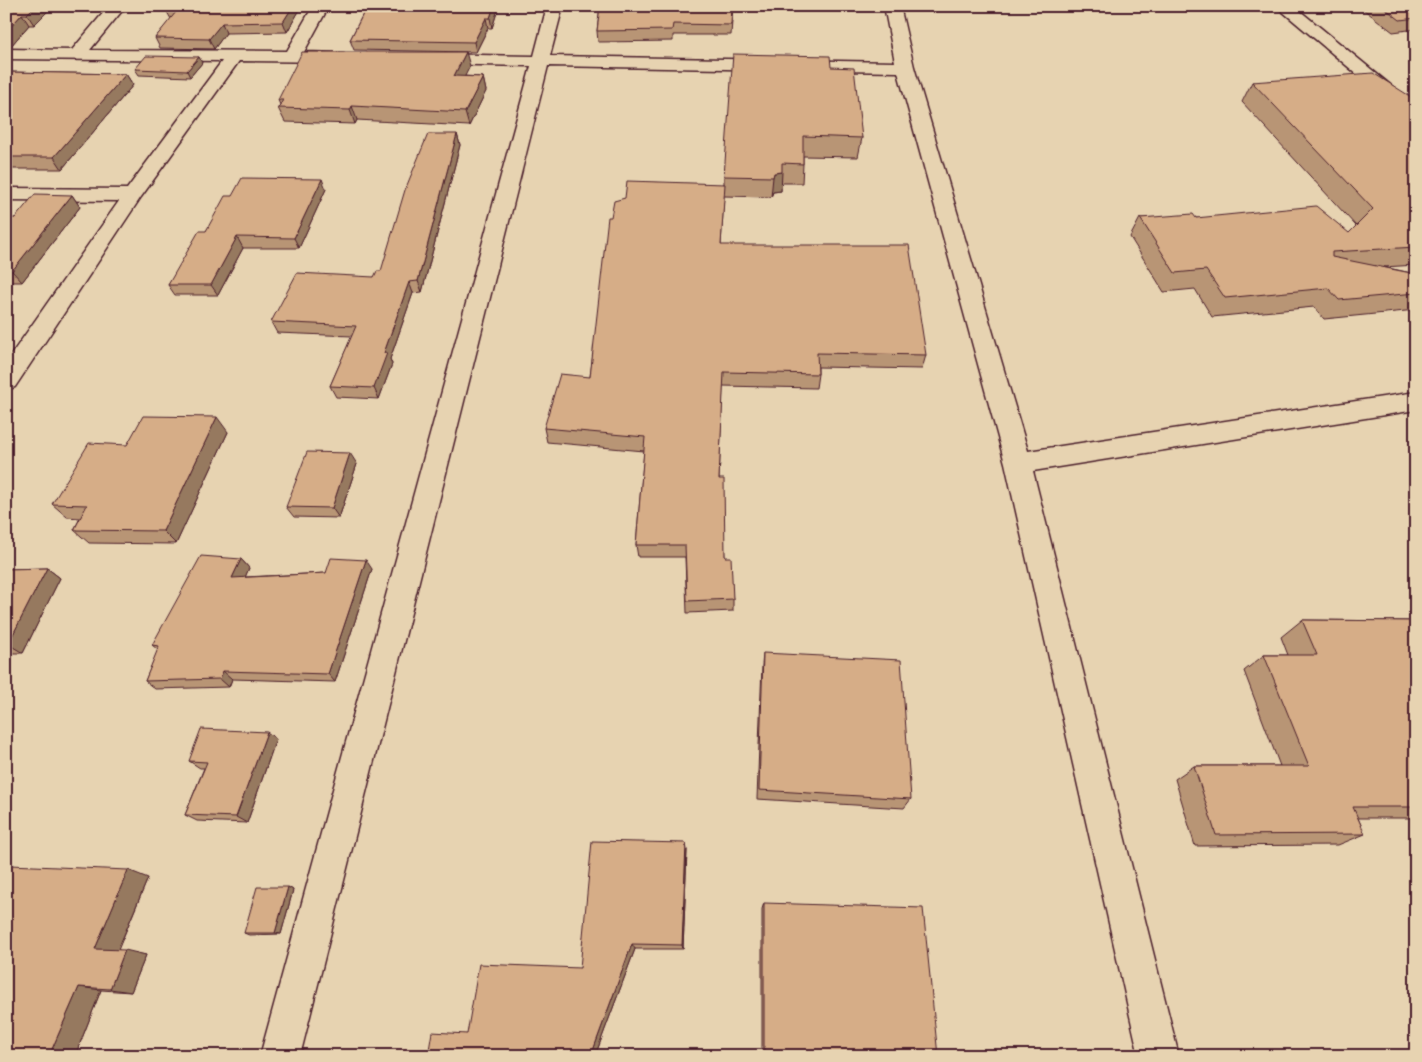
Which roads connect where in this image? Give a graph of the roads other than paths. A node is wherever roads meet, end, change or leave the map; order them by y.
1 (118, 6) edge
2 (321, 6) edge
3 (555, 6) edge
4 (892, 6) edge
5 (1284, 6) edge
6 (6, 54) edge
7 (77, 54) junction
8 (235, 55) junction
9 (293, 56) junction
10 (353, 57) edge
11 (413, 58) edge
12 (542, 61) junction
13 (904, 67) junction
14 (1416, 115) edge
15 (6, 194) edge
16 (133, 195) junction
17 (6, 380) edge
18 (1416, 401) edge
19 (1018, 463) junction
20 (280, 1056) edge
21 (1159, 1056) edge

1 - 7 street
2 - 9 street
3 - 12 street
4 - 13 street
5 - 14 street
6 - 7 street
7 - 8 street
8 - 9 street
8 - 16 street
9 - 10 street
11 - 12 street
12 - 13 street
12 - 20 street
13 - 19 street
15 - 16 street
16 - 17 street
18 - 19 street
19 - 21 street

